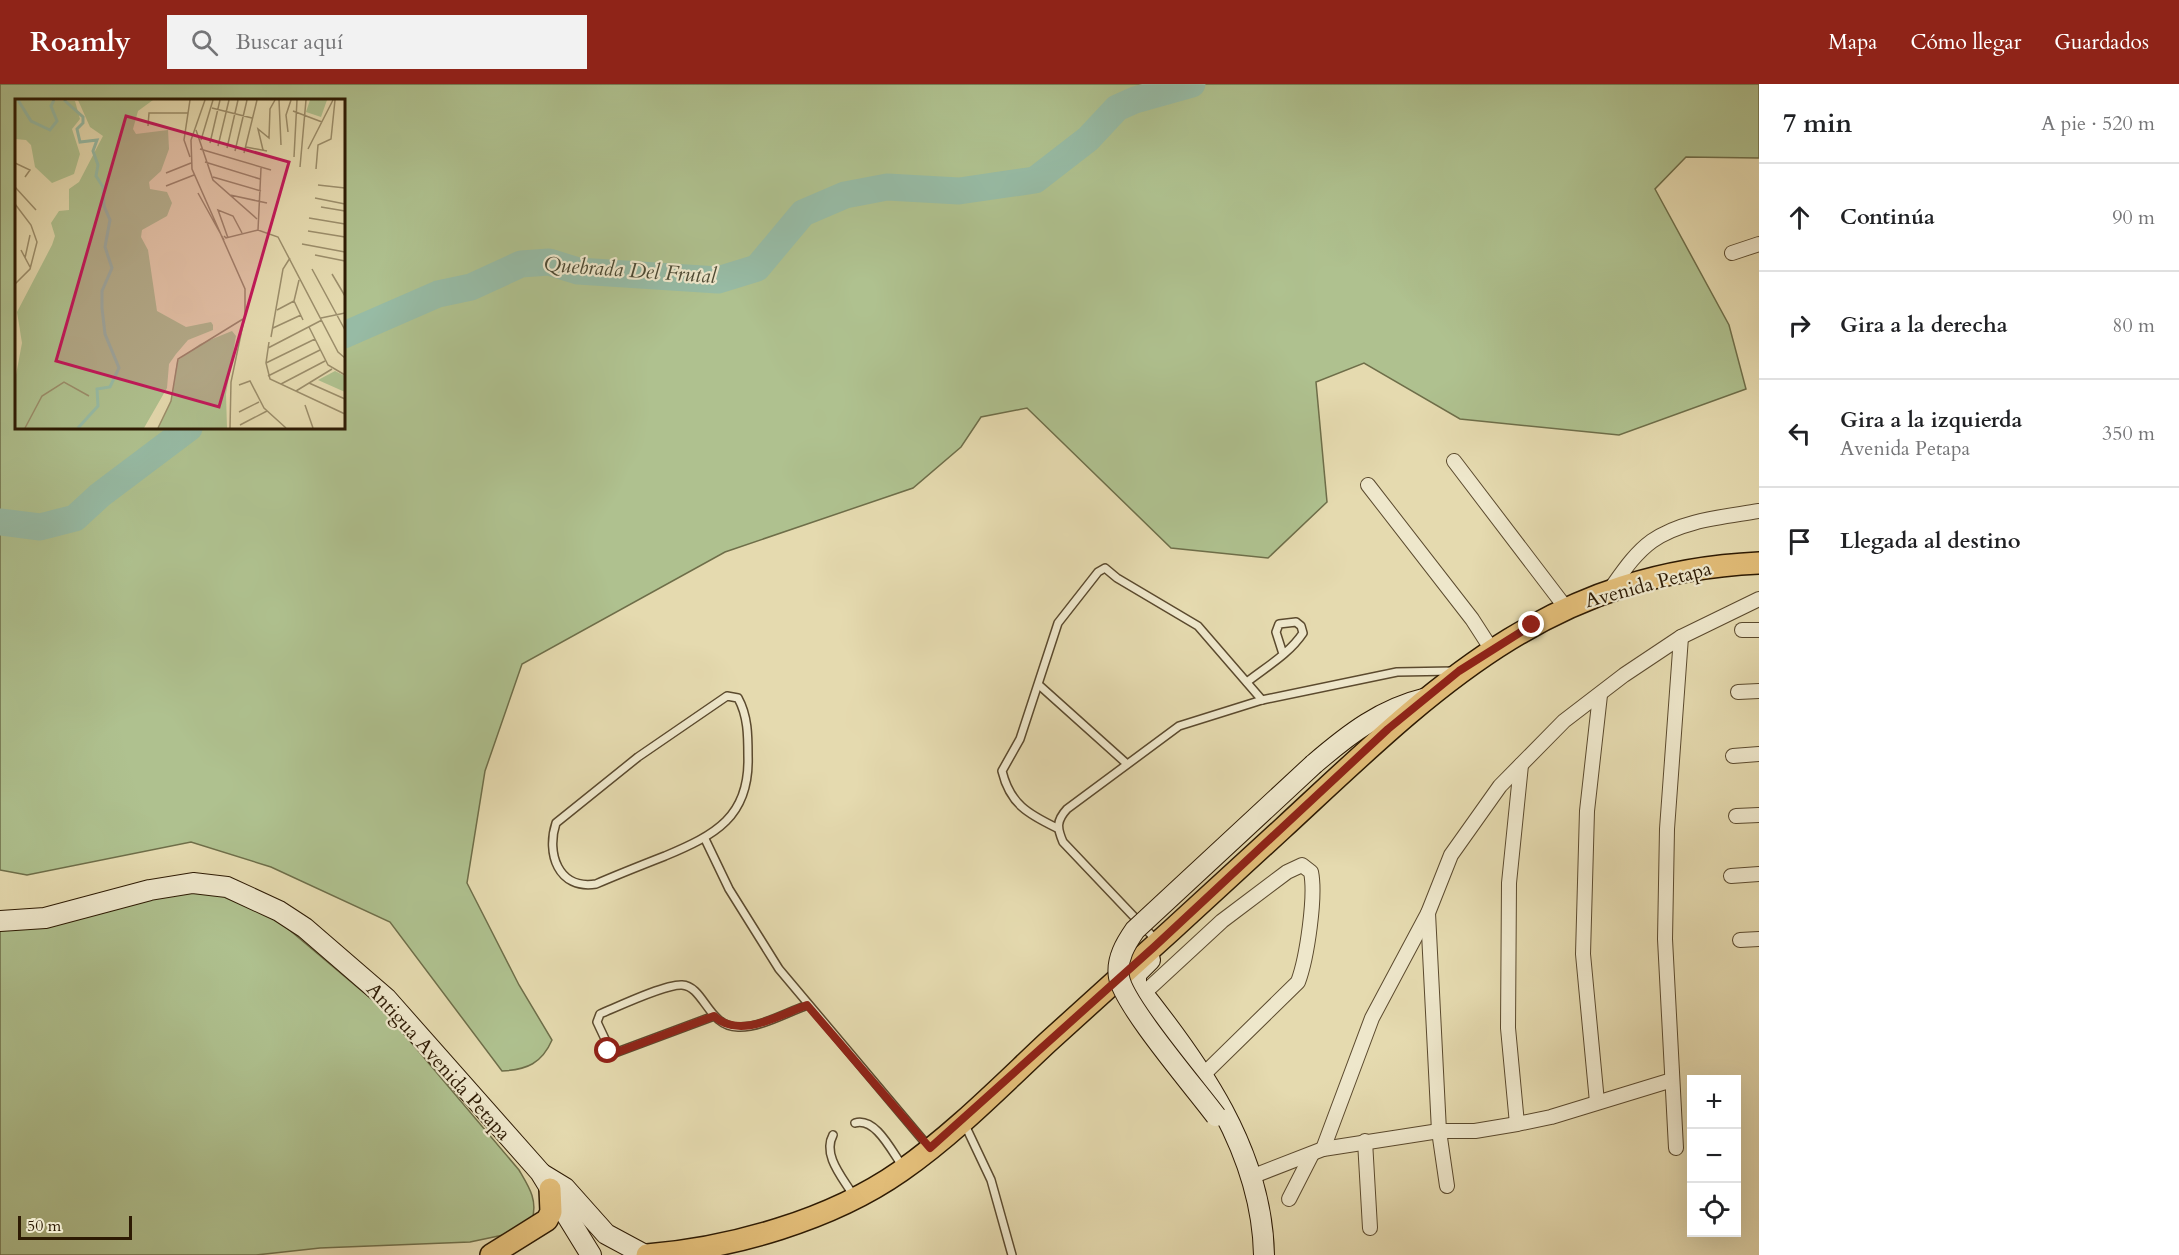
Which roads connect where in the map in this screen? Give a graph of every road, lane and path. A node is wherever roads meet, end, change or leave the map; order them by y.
1 (1759, 244) edge
2 (1732, 253) dead end
3 (1454, 461) dead end
4 (1368, 485) dead end
5 (1759, 511) edge
6 (1759, 563) edge
7 (1609, 591) junction
8 (1759, 599) edge
9 (1566, 608) junction
10 (1742, 630) dead end
11 (1759, 630) edge
12 (1681, 637) junction
13 (1492, 650) junction
14 (1283, 654) junction
15 (1459, 671) junction
16 (1247, 682) junction
17 (1039, 685) junction
18 (1759, 691) edge
19 (1738, 692) dead end
20 (1600, 696) junction
21 (1427, 698) junction
22 (1262, 700) junction
23 (1759, 754) edge
24 (1732, 756) dead end
25 (1126, 763) junction
26 (1521, 765) junction
27 (1759, 815) edge
28 (1736, 816) dead end
29 (1057, 828) junction
30 (705, 839) junction
31 (1759, 874) edge
32 (1731, 876) dead end
33 (1428, 913) junction
34 (0, 921) edge
35 (1759, 939) edge
36 (1740, 940) dead end
37 (1156, 945) junction
38 (1143, 994) junction
39 (807, 1005) junction
40 (714, 1016) junction
41 (1203, 1075) junction
42 (1672, 1080) junction
43 (1597, 1102) junction
44 (963, 1120) junction
45 (855, 1123) dead end
46 (1517, 1124) junction
47 (1439, 1131) junction
48 (833, 1135) dead end
49 (1365, 1141) junction
50 (930, 1148) junction
51 (1676, 1148) dead end
52 (1317, 1151) junction
53 (1245, 1156) junction
54 (904, 1169) junction
55 (1251, 1178) junction
56 (545, 1181) junction
57 (1447, 1186) dead end
58 (855, 1198) junction
59 (1289, 1199) dead end
60 (1370, 1228) dead end
61 (491, 1255) edge
62 (591, 1255) edge
63 (646, 1255) edge
64 (1012, 1255) edge
65 (1264, 1255) edge

1 - 2 street
3 - 9 street
4 - 13 street
5 - 7 street
6 - 7 main road, Avenida Petapa
7 - 9 main road, Avenida Petapa
8 - 12 street
9 - 13 main road, Avenida Petapa
10 - 11 street
12 - 20 street
12 - 42 street
13 - 15 main road, Avenida Petapa
14 - 14 lane
14 - 16 lane
15 - 21 main road, Avenida Petapa
15 - 22 lane
16 - 17 lane
16 - 22 lane
17 - 25 lane
17 - 29 lane
18 - 19 street
20 - 26 street
20 - 43 street
21 - 37 main road, Avenida Petapa
21 - 53 main road, bridge
22 - 25 lane
23 - 24 street
25 - 29 lane
26 - 33 street
26 - 46 street
27 - 28 street
29 - 37 lane
30 - 30 lane
30 - 39 lane
31 - 32 street
33 - 47 street
33 - 52 street
34 - 56 main road, Antigua Avenida Petapa
35 - 36 street
37 - 38 main road
37 - 44 main road, Avenida Petapa
38 - 41 main road
38 - 41 street
39 - 40 lane
39 - 50 lane
40 - 40 lane
41 - 53 main road
42 - 43 street
42 - 51 street
43 - 46 street
44 - 50 main road, Avenida Petapa
44 - 64 lane
45 - 54 lane
46 - 47 street
47 - 49 street
47 - 57 street
48 - 58 lane
49 - 52 street
49 - 60 street
50 - 54 main road, Avenida Petapa
52 - 55 street
52 - 59 street
53 - 55 main road
54 - 58 main road, Avenida Petapa
55 - 65 main road
56 - 61 main road
56 - 62 main road, Antigua Avenida Petapa
56 - 63 main road, Antigua Avenida Petapa
58 - 63 main road, Avenida Petapa

